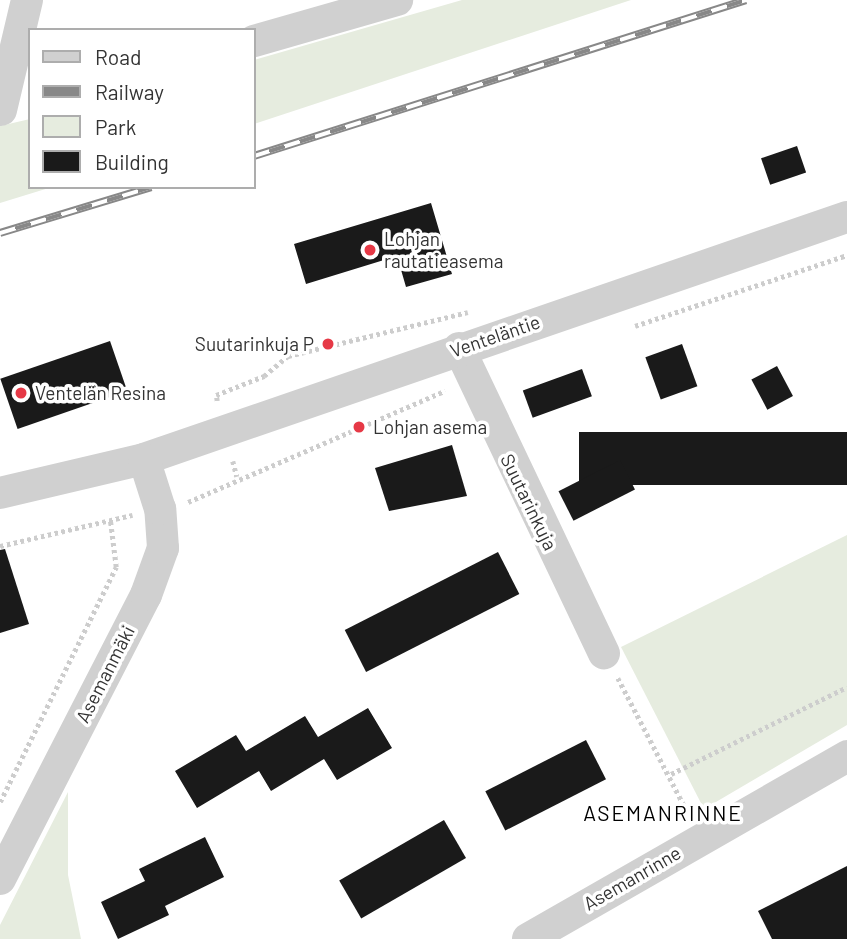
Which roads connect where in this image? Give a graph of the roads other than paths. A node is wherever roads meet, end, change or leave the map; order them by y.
1 (27, 0) edge
2 (397, 0) edge
3 (256, 40) edge
4 (10, 107) edge
5 (847, 217) edge
6 (459, 348) junction
7 (144, 459) junction
8 (0, 493) edge
9 (604, 653) road end
10 (847, 756) edge
11 (0, 879) edge
12 (528, 939) edge

1 - 4 street
2 - 3 street
5 - 6 street, Venteläntie
6 - 7 street, Venteläntie
6 - 9 street, Suutarinkuja
7 - 8 street, Venteläntie
7 - 11 street, Asemanmäki
10 - 12 street, Asemanrinne

